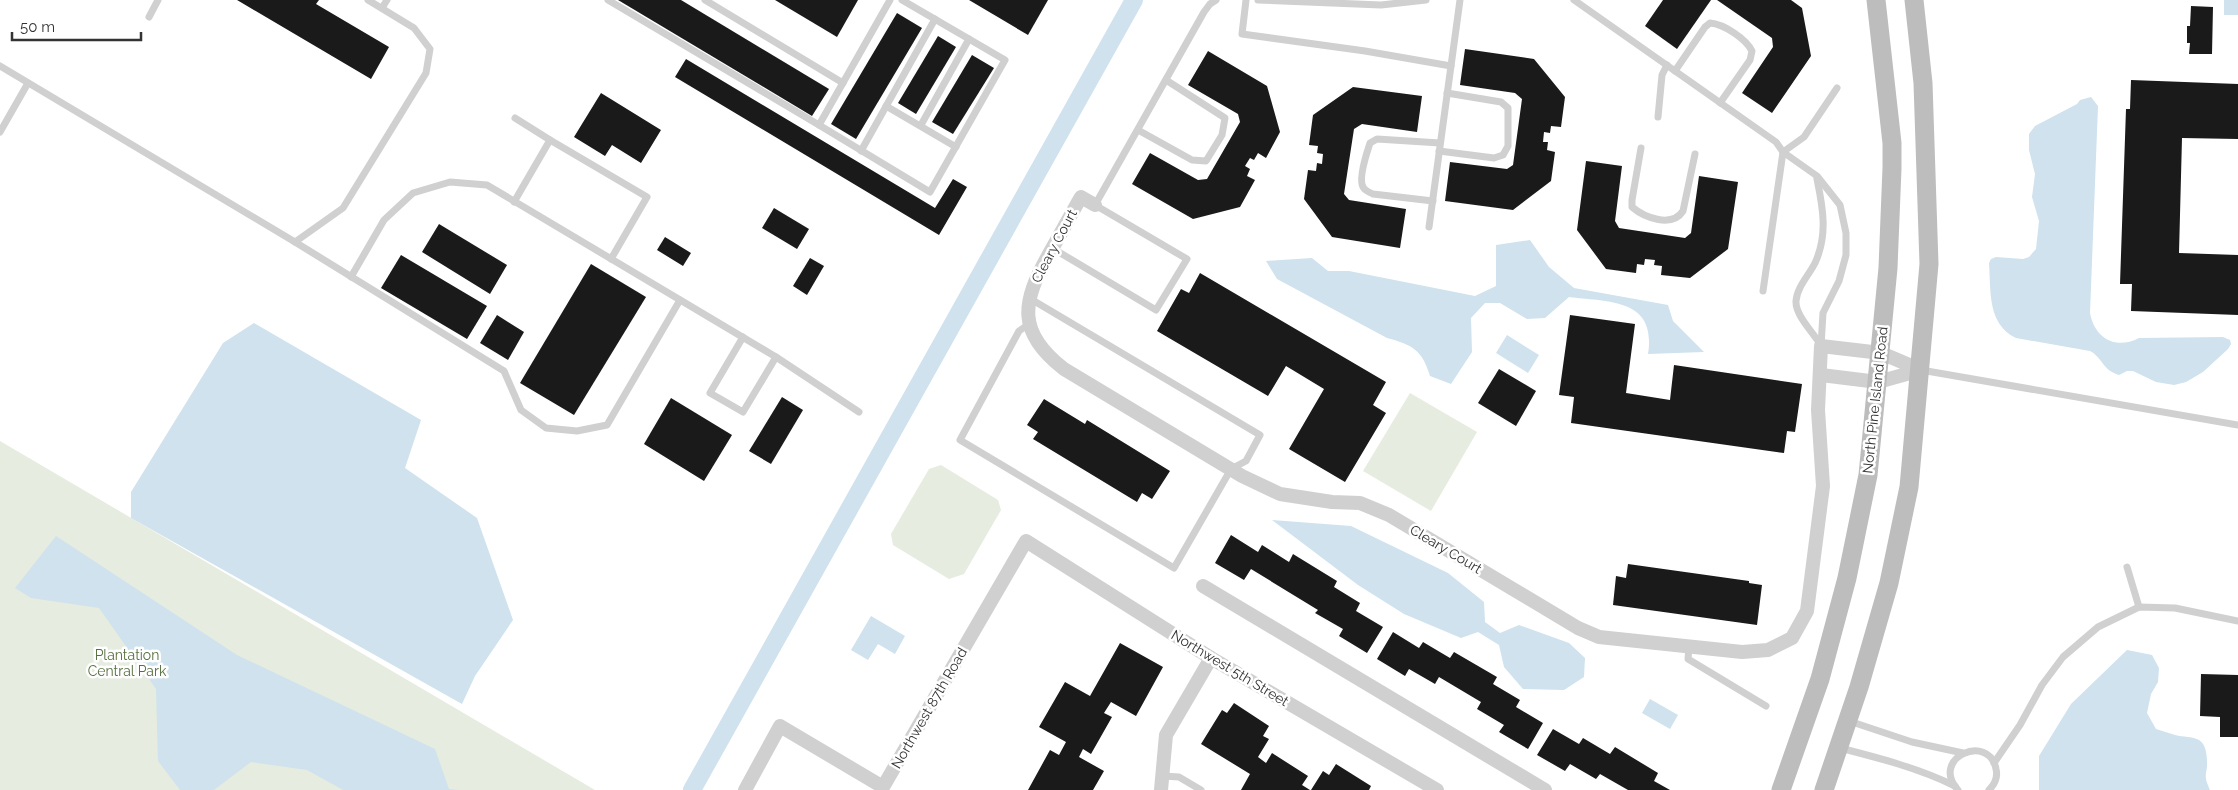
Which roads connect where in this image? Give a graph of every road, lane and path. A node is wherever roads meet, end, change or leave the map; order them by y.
1 (158, 0) edge
2 (368, 0) edge
3 (387, 0) edge
4 (608, 0) edge
5 (705, 0) edge
6 (890, 0) edge
7 (902, 0) edge
8 (1216, 0) edge
9 (1246, 0) edge
10 (1258, 0) edge
11 (1426, 0) edge
12 (1460, 0) edge
13 (1574, 0) edge
14 (1876, 0) edge
15 (1914, 0) edge
16 (1271, 1) edge
17 (382, 8) junction
18 (149, 17) dead end
19 (935, 19) junction
20 (969, 39) junction
21 (1667, 65) junction
22 (0, 66) edge
23 (1451, 66) junction
24 (1675, 70) junction
25 (1166, 80) junction
26 (28, 83) junction
27 (843, 83) junction
28 (1838, 88) dead end
29 (1447, 93) junction
30 (1720, 103) junction
31 (886, 106) junction
32 (1658, 117) dead end
33 (515, 118) dead end
34 (819, 125) junction
35 (920, 125) junction
36 (1138, 130) junction
37 (0, 132) edge
38 (550, 140) junction
39 (1440, 143) junction
40 (956, 146) junction
41 (1641, 148) dead end
42 (861, 151) junction
43 (1439, 152) junction
44 (1783, 152) junction
45 (1695, 154) dead end
46 (1817, 176) junction
47 (1433, 201) junction
48 (514, 202) junction
49 (1095, 205) junction
50 (1429, 227) dead end
51 (295, 242) junction
52 (1052, 248) junction
53 (611, 259) junction
54 (351, 277) junction
55 (1763, 291) dead end
56 (1028, 298) junction
57 (680, 300) junction
58 (1029, 324) junction
59 (743, 337) junction
60 (1821, 346) junction
61 (1881, 353) junction
62 (776, 357) junction
63 (1921, 370) junction
64 (1821, 375) junction
65 (1878, 382) junction
66 (859, 412) dead end
67 (2238, 425) edge
68 (1230, 469) junction
69 (1026, 541) joint
70 (2127, 567) dead end
71 (1203, 586) dead end
72 (2139, 607) junction
73 (2238, 621) edge
74 (1689, 647) junction
75 (1210, 658) junction
76 (1766, 706) dead end
77 (1849, 720) junction
78 (1840, 748) junction
79 (1963, 753) junction
80 (1994, 763) junction
81 (1162, 783) edge
82 (1420, 786) edge
83 (1956, 788) edge
84 (745, 790) edge
85 (1201, 790) edge
86 (1437, 790) edge
87 (1545, 790) edge
88 (1781, 790) edge
89 (1824, 790) edge
90 (1989, 790) edge

1 - 18 lane
2 - 17 lane
3 - 17 lane
4 - 34 lane
5 - 27 lane
6 - 27 lane
7 - 19 lane
8 - 25 lane
9 - 23 lane
10 - 16 lane
11 - 16 lane
12 - 23 lane
13 - 21 lane
14 - 61 main road, North Pine Island Road
15 - 63 main road
17 - 51 lane
19 - 20 lane
19 - 31 lane
20 - 35 lane
20 - 40 lane
21 - 24 lane
21 - 32 lane
22 - 26 lane
23 - 29 lane
24 - 30 lane
24 - 30 lane
25 - 36 lane
25 - 36 lane
26 - 37 lane
26 - 51 lane
27 - 34 lane
28 - 44 lane
29 - 39 lane
29 - 43 lane
30 - 44 lane
31 - 35 lane
31 - 42 lane
33 - 38 lane
34 - 42 lane
35 - 40 lane
36 - 49 lane
38 - 48 lane
38 - 53 lane
39 - 43 lane
39 - 47 lane
40 - 42 lane
41 - 45 lane
43 - 47 lane
44 - 46 lane
44 - 55 lane
46 - 60 lane
46 - 60 lane
47 - 50 lane
48 - 53 lane
48 - 54 lane
49 - 52 street, Cleary Court
49 - 52 lane
51 - 54 lane
52 - 56 street, Cleary Court
53 - 57 lane
54 - 57 lane
56 - 58 street, Cleary Court
56 - 68 lane
57 - 59 lane
58 - 68 street, Cleary Court
58 - 68 lane
59 - 62 lane
59 - 62 lane
60 - 61 street
60 - 64 street, Cleary Court
61 - 63 street
61 - 65 main road, North Pine Island Road
62 - 66 lane
63 - 65 street
63 - 67 lane
63 - 77 main road
64 - 65 street
64 - 74 street, Cleary Court
65 - 88 main road, North Pine Island Road
68 - 74 street, Cleary Court
69 - 75 street, Northwest 5th Street
69 - 84 street, Northwest 87th Road
70 - 72 lane
71 - 87 street
72 - 73 lane
72 - 80 lane
74 - 76 lane
75 - 81 street
75 - 82 street, Northwest 5th Street
77 - 78 main road
77 - 79 lane
78 - 83 lane
78 - 89 main road
79 - 80 lane
79 - 83 lane
80 - 90 lane
81 - 85 lane
82 - 86 street, Northwest 5th Street

